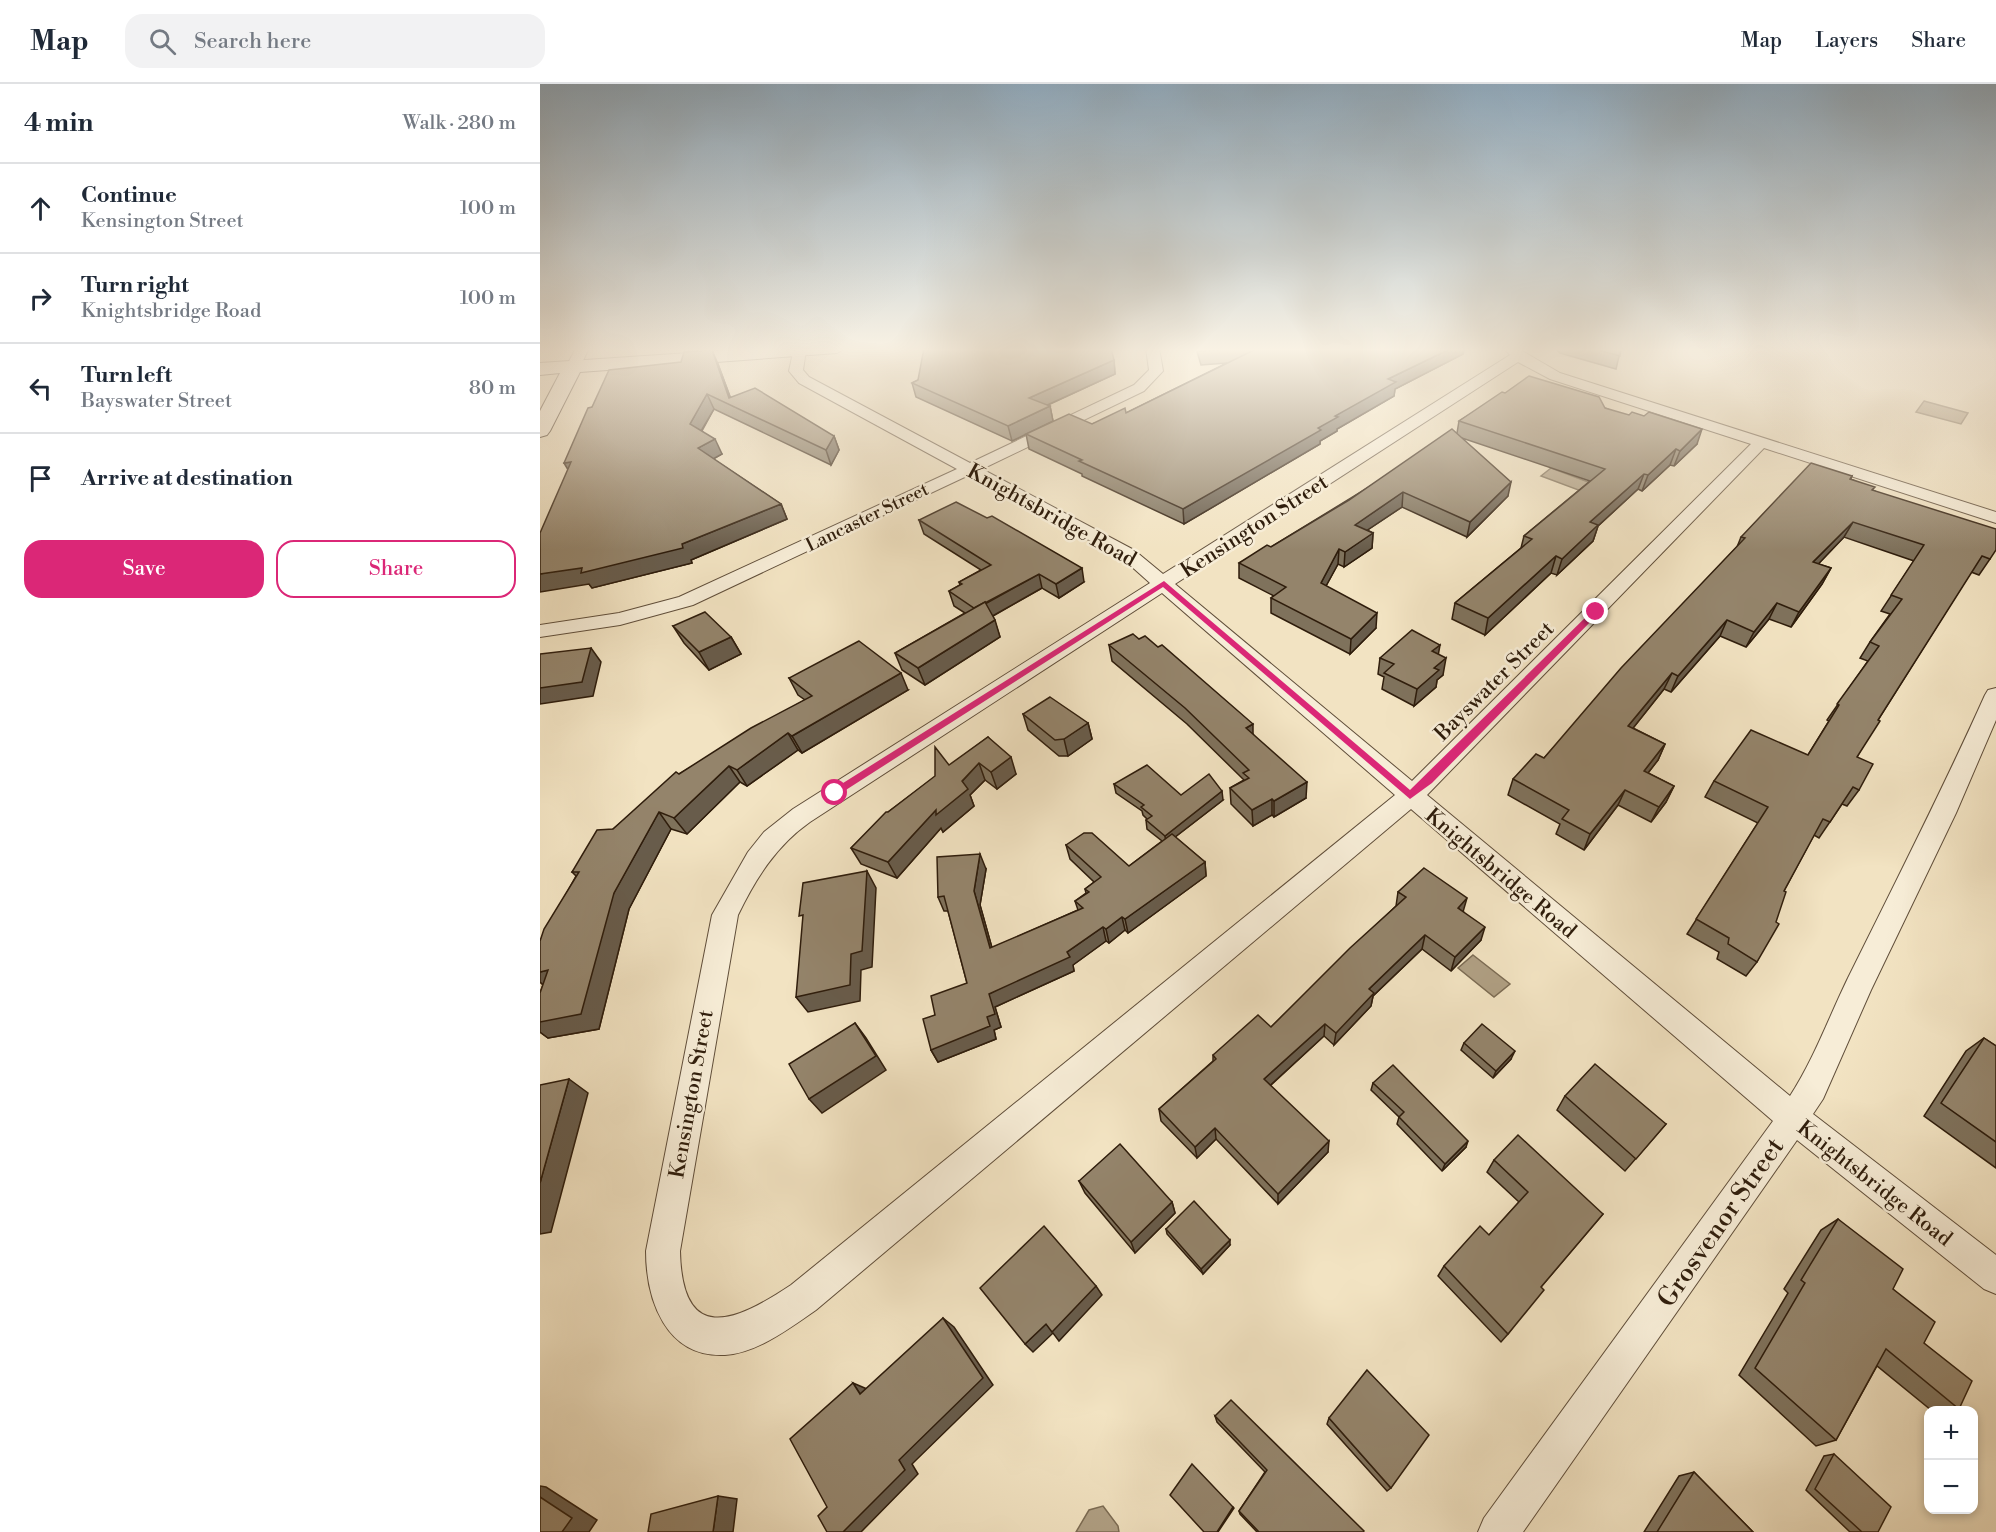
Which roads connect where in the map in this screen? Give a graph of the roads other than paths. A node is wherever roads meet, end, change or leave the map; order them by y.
1 (548, 416) edge
2 (871, 416) edge
3 (1081, 416) edge
4 (1418, 416) edge
5 (1677, 416) edge
6 (540, 431) edge
7 (1761, 443) junction
8 (970, 468) junction
9 (1996, 518) edge
10 (1164, 584) junction
11 (540, 631) edge
12 (1996, 695) edge
13 (1410, 796) junction
14 (1793, 1119) junction
15 (1996, 1277) edge
16 (1498, 1532) edge

1 - 6 main road
2 - 8 street, Knightsbridge Road
3 - 8 street, Lancaster Street
4 - 10 street, Kensington Street
5 - 7 street
7 - 9 street
7 - 13 street, Bayswater Street
8 - 10 street, Knightsbridge Road
8 - 11 street, Lancaster Street
10 - 13 street, Knightsbridge Road
10 - 13 street, Kensington Street
12 - 14 street, Grosvenor Street
13 - 14 street, Knightsbridge Road
14 - 15 street, Knightsbridge Road
14 - 16 street, Grosvenor Street

